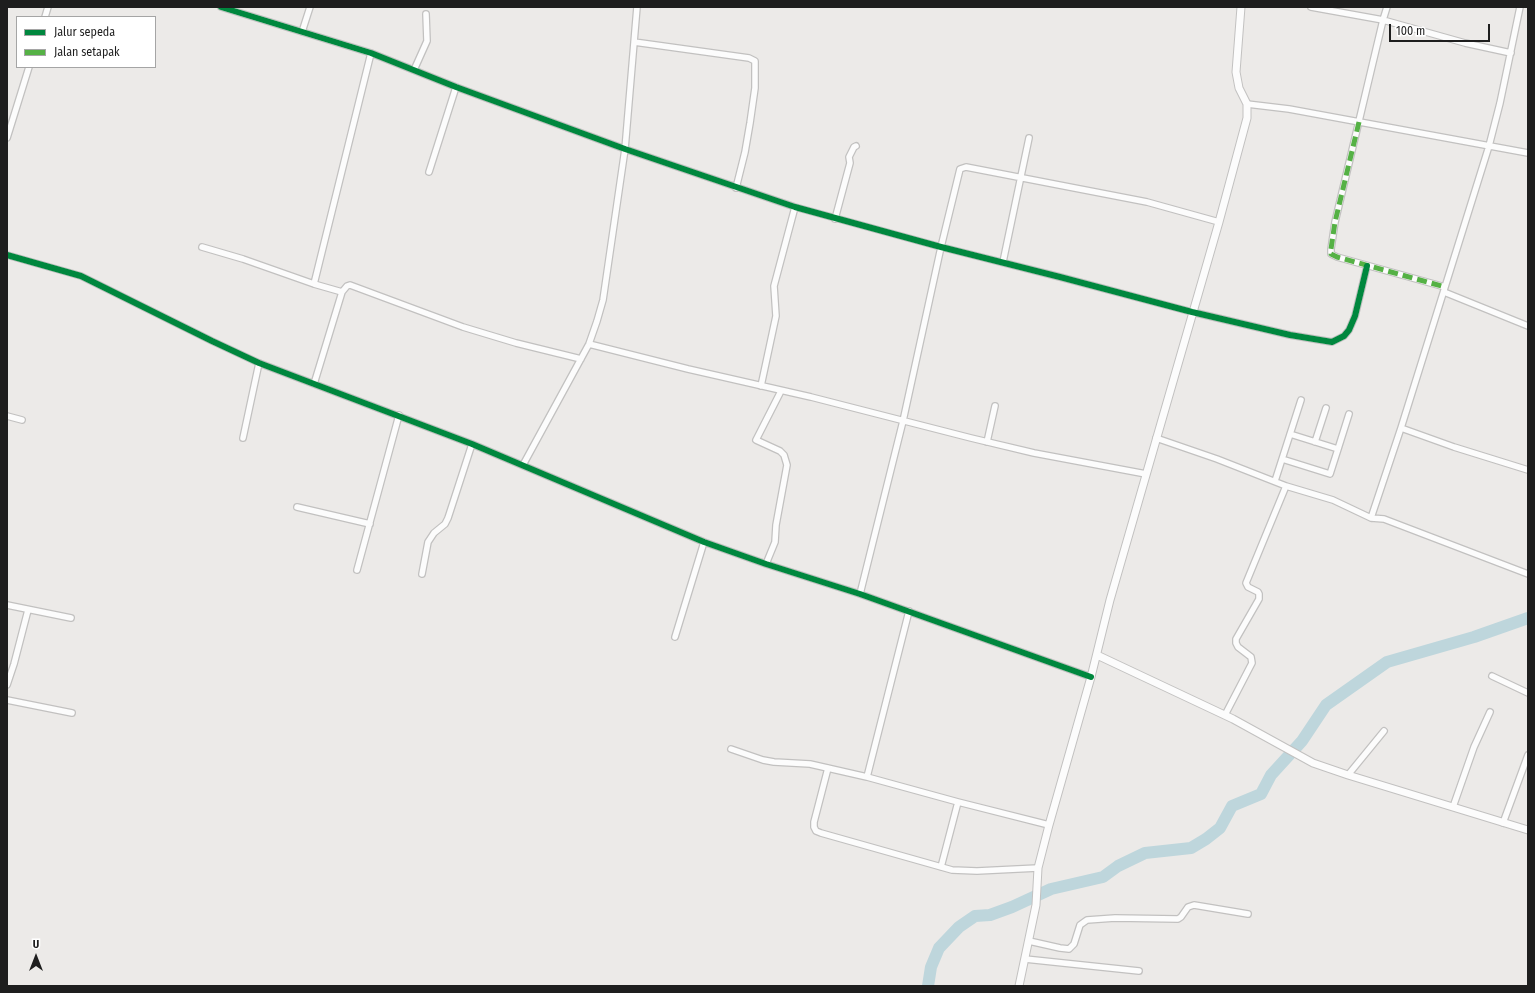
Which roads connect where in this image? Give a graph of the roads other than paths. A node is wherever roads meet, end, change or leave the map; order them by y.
1 (222, 7) edge
2 (310, 7) edge
3 (637, 7) edge
4 (1241, 7) edge
5 (1311, 7) edge
6 (1387, 7) edge
7 (1520, 7) edge
8 (426, 14) dead end
9 (1383, 20) junction
10 (302, 32) junction
11 (634, 42) junction
12 (1511, 52) junction
13 (371, 53) junction
14 (29, 68) edge
15 (414, 70) junction
16 (456, 87) junction
17 (1247, 104) junction
18 (1359, 122) junction
19 (7, 138) edge
20 (1030, 138) dead end
21 (856, 146) dead end
22 (1489, 146) junction
23 (625, 149) junction
24 (1528, 153) edge
25 (429, 172) dead end
26 (1021, 177) junction
27 (736, 188) junction
28 (795, 207) junction
29 (835, 219) junction
30 (1220, 222) junction
31 (202, 247) dead end
32 (941, 247) junction
33 (7, 255) edge
34 (1003, 262) junction
35 (1367, 266) junction
36 (314, 284) junction
37 (1445, 289) junction
38 (342, 292) junction
39 (1192, 312) junction
40 (1528, 326) edge
41 (589, 344) junction
42 (581, 359) junction
43 (259, 362) junction
44 (314, 384) junction
45 (761, 386) junction
46 (782, 391) junction
47 (1301, 400) dead end
48 (995, 406) dead end
49 (1326, 408) dead end
50 (1349, 414) dead end
51 (399, 415) junction
52 (7, 416) edge
53 (22, 420) dead end
54 (903, 421) junction
55 (1401, 428) junction
56 (1290, 434) junction
57 (243, 438) dead end
58 (1156, 438) junction
59 (987, 442) junction
60 (1315, 442) junction
61 (472, 444) junction
62 (1338, 449) junction
63 (1282, 458) junction
64 (523, 465) junction
65 (1528, 470) edge
66 (1146, 474) junction
67 (1275, 481) junction
68 (1286, 486) junction
69 (297, 507) dead end
70 (1371, 518) junction
71 (370, 524) junction
72 (704, 542) junction
73 (766, 564) junction
74 (357, 570) dead end
75 (422, 574) dead end
76 (1528, 574) edge
77 (860, 594) junction
78 (7, 605) edge
79 (28, 610) junction
80 (909, 611) junction
81 (71, 618) dead end
82 (676, 637) dead end
83 (1097, 655) junction
84 (1492, 676) dead end
85 (1091, 678) junction
86 (7, 685) edge
87 (1528, 693) edge
88 (7, 700) edge
89 (1490, 712) dead end
90 (72, 713) dead end
91 (1226, 715) junction
92 (1384, 731) dead end
93 (731, 749) dead end
94 (1528, 755) edge
95 (828, 768) junction
96 (1348, 775) junction
97 (867, 777) junction
98 (958, 802) junction
99 (1453, 807) junction
100 (1503, 822) junction
101 (1049, 825) junction
102 (1528, 830) edge
103 (941, 867) junction
104 (1038, 868) junction
105 (1248, 914) dead end
106 (1029, 941) junction
107 (1025, 959) junction
108 (1139, 971) dead end
109 (1019, 986) edge

1 - 10 street
2 - 10 street
3 - 11 street
4 - 17 street
5 - 9 street
6 - 9 street
7 - 12 street
8 - 15 street
9 - 12 street
9 - 18 street
10 - 13 street
11 - 23 street
11 - 27 street
12 - 22 street
13 - 15 street
13 - 36 street
14 - 19 street
15 - 16 street
16 - 23 street
16 - 25 street
17 - 18 street
17 - 30 street
18 - 22 street
18 - 35 street
20 - 26 street
21 - 29 street
22 - 24 street
22 - 37 street
23 - 27 street
23 - 41 street
26 - 30 street
26 - 32 street
26 - 34 street
27 - 28 street
28 - 29 street
28 - 45 street
29 - 32 street
30 - 39 street
31 - 36 street
32 - 34 street
32 - 54 street
33 - 43 street
34 - 39 street
35 - 37 street
35 - 39 street
36 - 38 street
37 - 40 street
37 - 55 street
38 - 42 street
38 - 44 street
39 - 58 street
41 - 42 street
41 - 45 street
42 - 64 street
43 - 44 street
43 - 57 street
44 - 51 street
45 - 46 street
46 - 54 street
46 - 73 street
47 - 56 street
48 - 59 street
49 - 60 street
50 - 62 street
51 - 61 street
51 - 71 street
52 - 53 street
54 - 59 street
54 - 77 street
55 - 65 street
55 - 70 street
56 - 60 street
56 - 63 street
58 - 66 street
58 - 67 street
59 - 66 street
60 - 62 street
61 - 64 street
61 - 75 street
62 - 63 street
63 - 67 street
64 - 72 street
66 - 83 street
67 - 68 street
68 - 70 street
68 - 91 street
69 - 71 street
70 - 76 street
71 - 74 street
72 - 73 street
72 - 82 street
73 - 77 street
77 - 80 street
78 - 79 street
79 - 81 street
79 - 86 street
80 - 85 street
80 - 97 street
83 - 85 street
83 - 91 street
84 - 87 street
85 - 101 street
88 - 90 street
89 - 99 street
91 - 96 street
92 - 96 street
93 - 95 street
94 - 100 street
95 - 97 street
95 - 103 street
96 - 99 street
97 - 98 street
98 - 101 street
98 - 103 street
99 - 100 street
100 - 102 street
101 - 104 street
103 - 104 street
104 - 106 street
105 - 106 street
106 - 107 street
107 - 108 street
107 - 109 street

